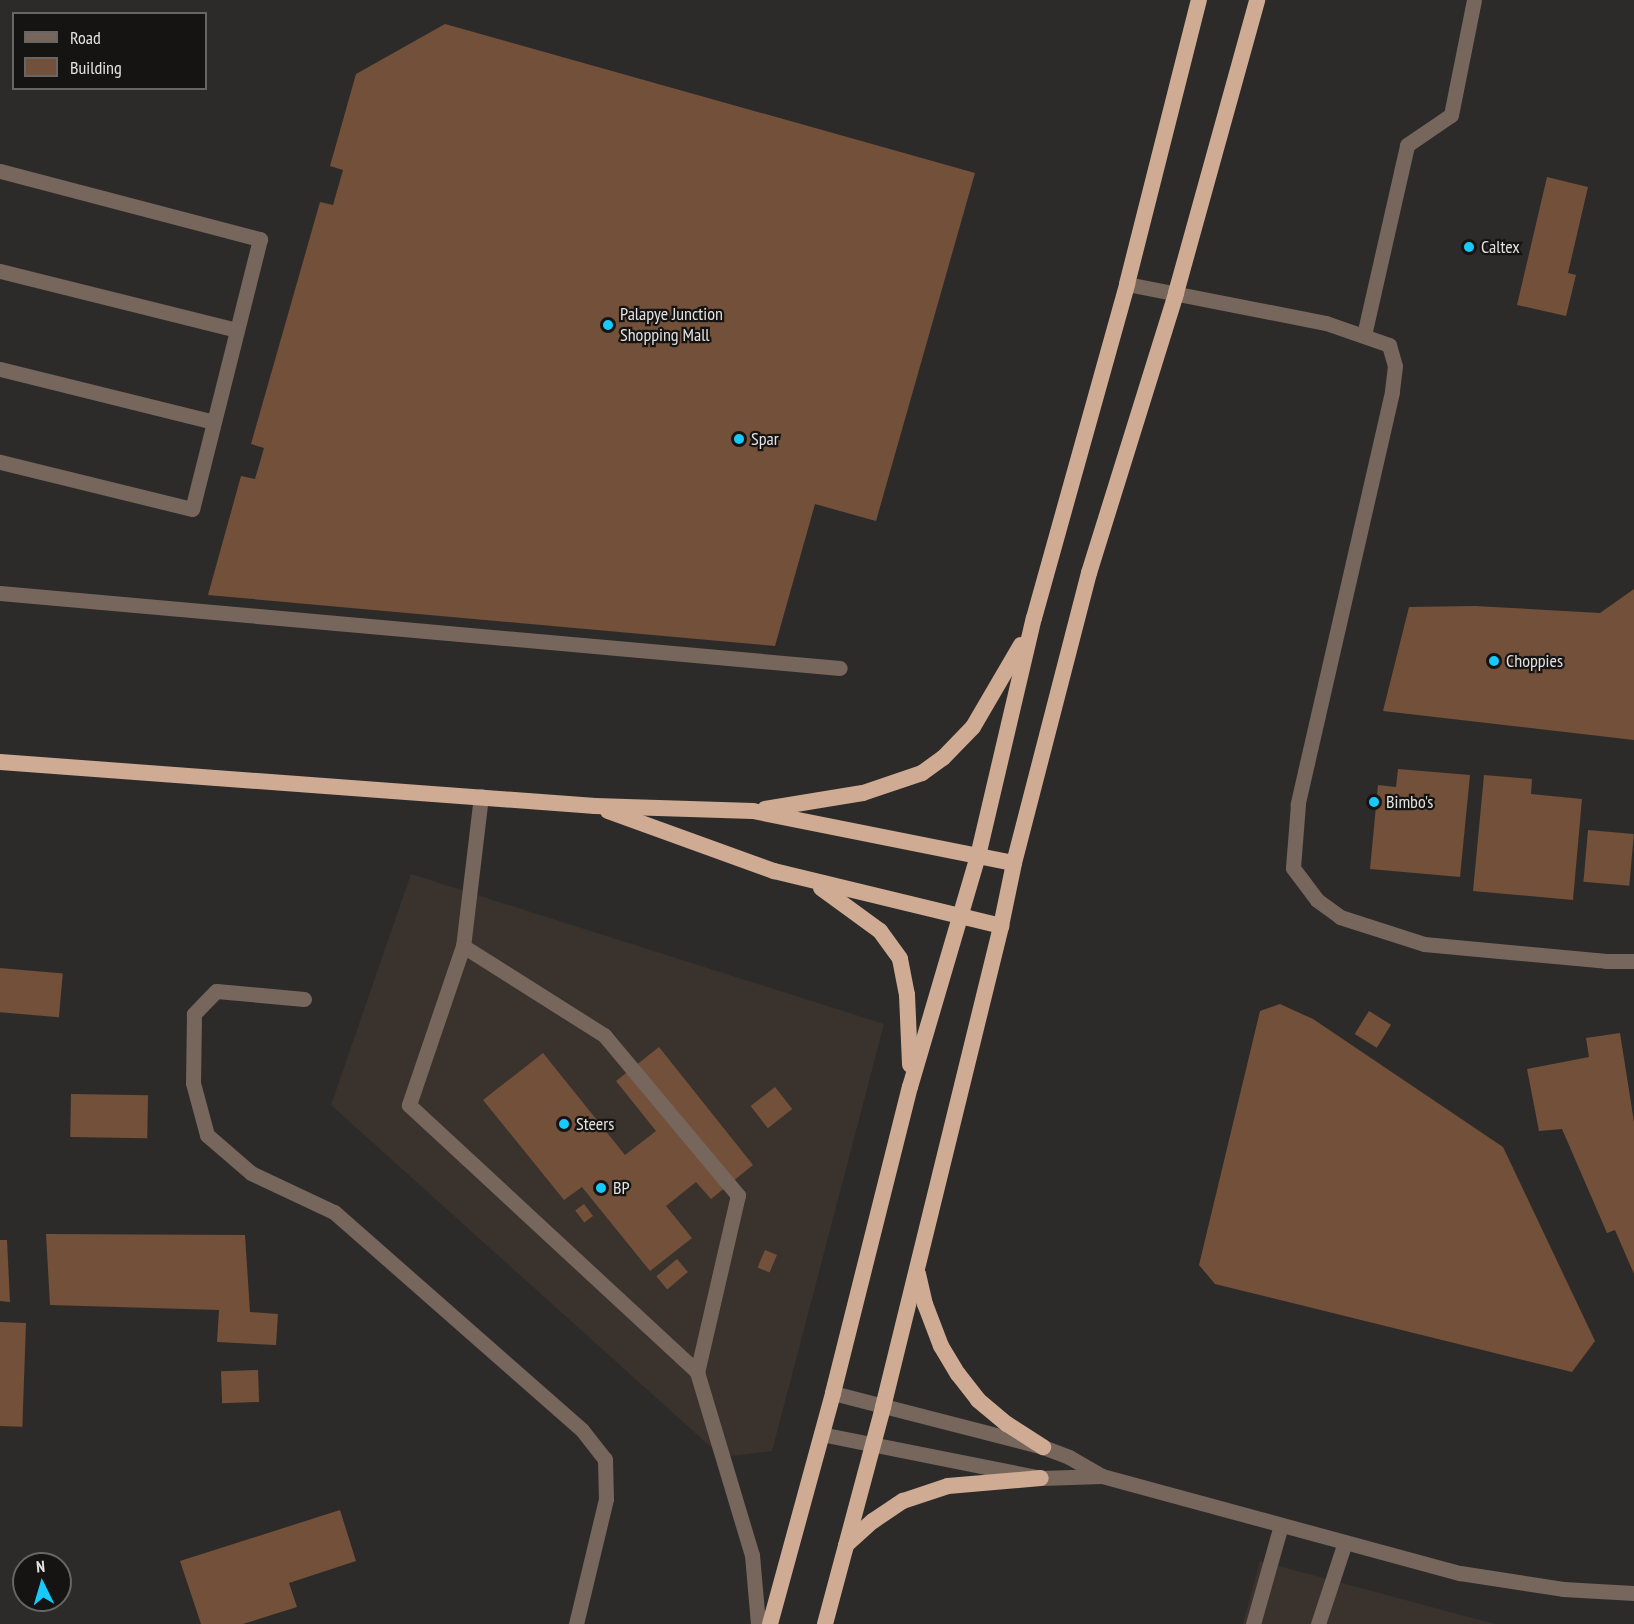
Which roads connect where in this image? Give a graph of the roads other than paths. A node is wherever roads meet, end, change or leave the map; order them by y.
1 (1199, 0) edge
2 (1257, 0) edge
3 (1474, 0) edge
4 (0, 171) edge
5 (0, 271) edge
6 (1127, 284) junction
7 (1176, 293) junction
8 (237, 330) junction
9 (1364, 335) junction
10 (0, 369) edge
11 (214, 422) junction
12 (0, 462) edge
13 (0, 593) edge
14 (1034, 618) junction
15 (840, 668) dead end
16 (0, 762) edge
17 (481, 796) junction
18 (595, 806) junction
19 (753, 811) junction
20 (978, 856) junction
21 (1014, 863) junction
22 (809, 880) junction
23 (960, 917) junction
24 (1001, 926) junction
25 (463, 946) junction
26 (1634, 961) edge
27 (304, 999) dead end
28 (910, 1087) junction
29 (917, 1270) junction
30 (697, 1372) junction
31 (833, 1393) junction
32 (883, 1407) junction
33 (821, 1434) junction
34 (874, 1445) junction
35 (1044, 1447) junction
36 (1102, 1476) junction
37 (1041, 1478) junction
38 (1281, 1525) junction
39 (1345, 1542) junction
40 (846, 1545) junction
41 (1634, 1593) edge
42 (576, 1624) edge
43 (758, 1624) edge
44 (770, 1624) edge
45 (825, 1624) edge
46 (1252, 1624) edge
47 (1318, 1624) edge

1 - 6 highway
2 - 7 highway
3 - 9 street
4 - 8 street
5 - 8 street
6 - 7 street
6 - 14 highway
7 - 9 street
7 - 21 highway
8 - 11 street
9 - 26 street
10 - 11 street
11 - 12 street
13 - 15 street
14 - 19 highway
14 - 20 highway
16 - 17 highway
17 - 18 highway
17 - 25 street
18 - 19 highway
18 - 22 highway
19 - 20 highway
20 - 21 highway
20 - 23 highway
21 - 24 highway
22 - 23 highway
22 - 28 highway
23 - 24 highway
23 - 28 highway
24 - 29 highway
25 - 30 street
25 - 30 street
27 - 42 street
28 - 31 highway
29 - 32 highway
29 - 35 highway
30 - 43 street
31 - 32 street
31 - 33 highway
32 - 34 highway
32 - 35 street
33 - 34 street
33 - 44 highway
34 - 37 street
34 - 40 highway
35 - 36 street
36 - 37 street
36 - 38 street
37 - 40 highway
38 - 39 street
38 - 46 street
39 - 41 street
39 - 47 street
40 - 45 highway

